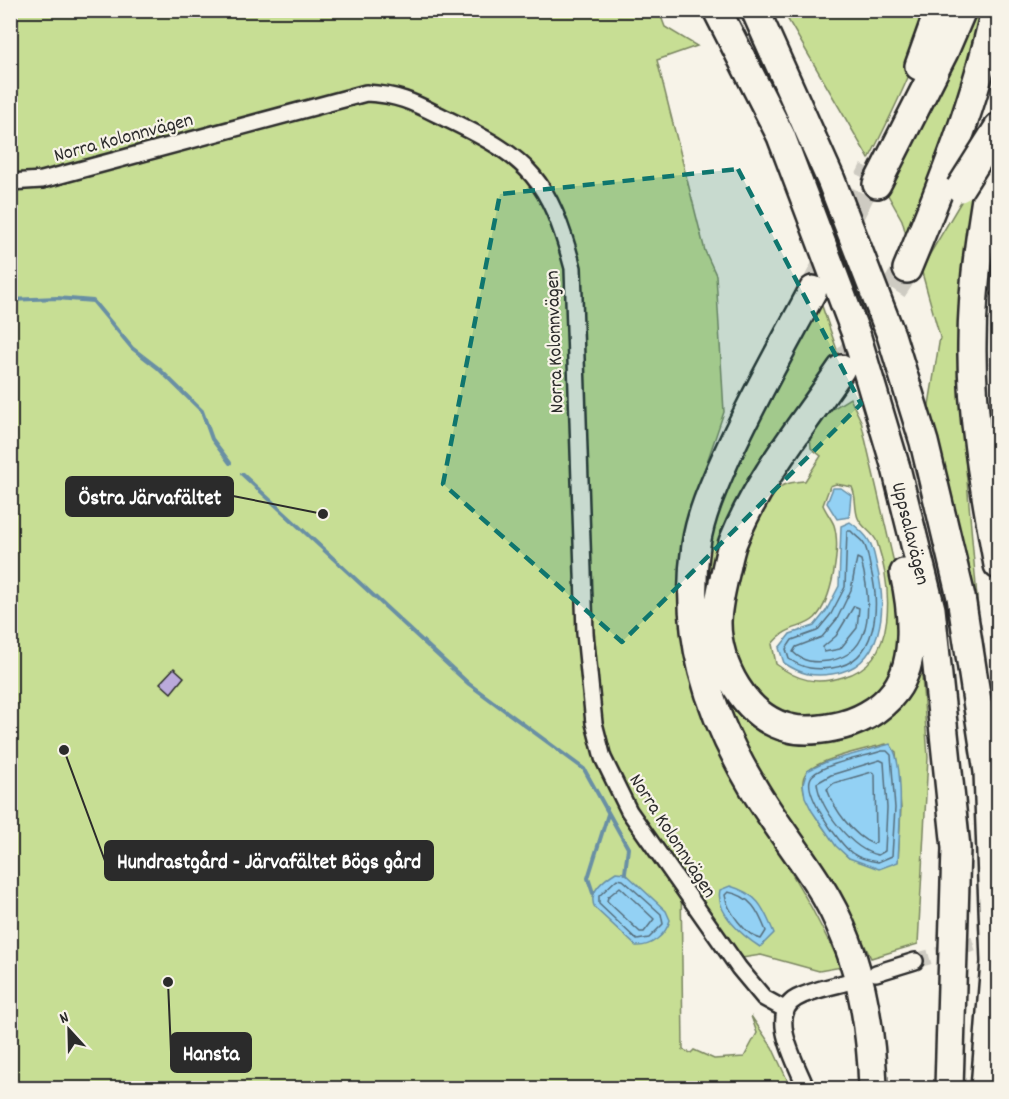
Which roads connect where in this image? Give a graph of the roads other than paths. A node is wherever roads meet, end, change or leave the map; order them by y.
1 (717, 10) edge
2 (755, 10) edge
3 (939, 10) edge
4 (962, 10) edge
5 (995, 10) edge
6 (999, 127) edge
7 (781, 136) junction
8 (10, 182) edge
9 (813, 290) tunnel mouth
10 (841, 369) tunnel mouth
11 (999, 566) edge
12 (915, 961) tunnel mouth
13 (876, 973) dead end
14 (847, 982) dead end
15 (786, 1010) junction
16 (806, 1089) edge
17 (873, 1089) edge
18 (949, 1089) edge
19 (985, 1089) edge

1 - 7 highway, Uppsalavägen
2 - 19 highway, Uppsalavägen
3 - 4 highway
5 - 6 highway, bridge
6 - 11 highway
7 - 10 highway
7 - 18 highway, Uppsalavägen
8 - 15 street, Norra Kolonnvägen
9 - 17 highway
12 - 13 street
14 - 15 street
15 - 16 street

